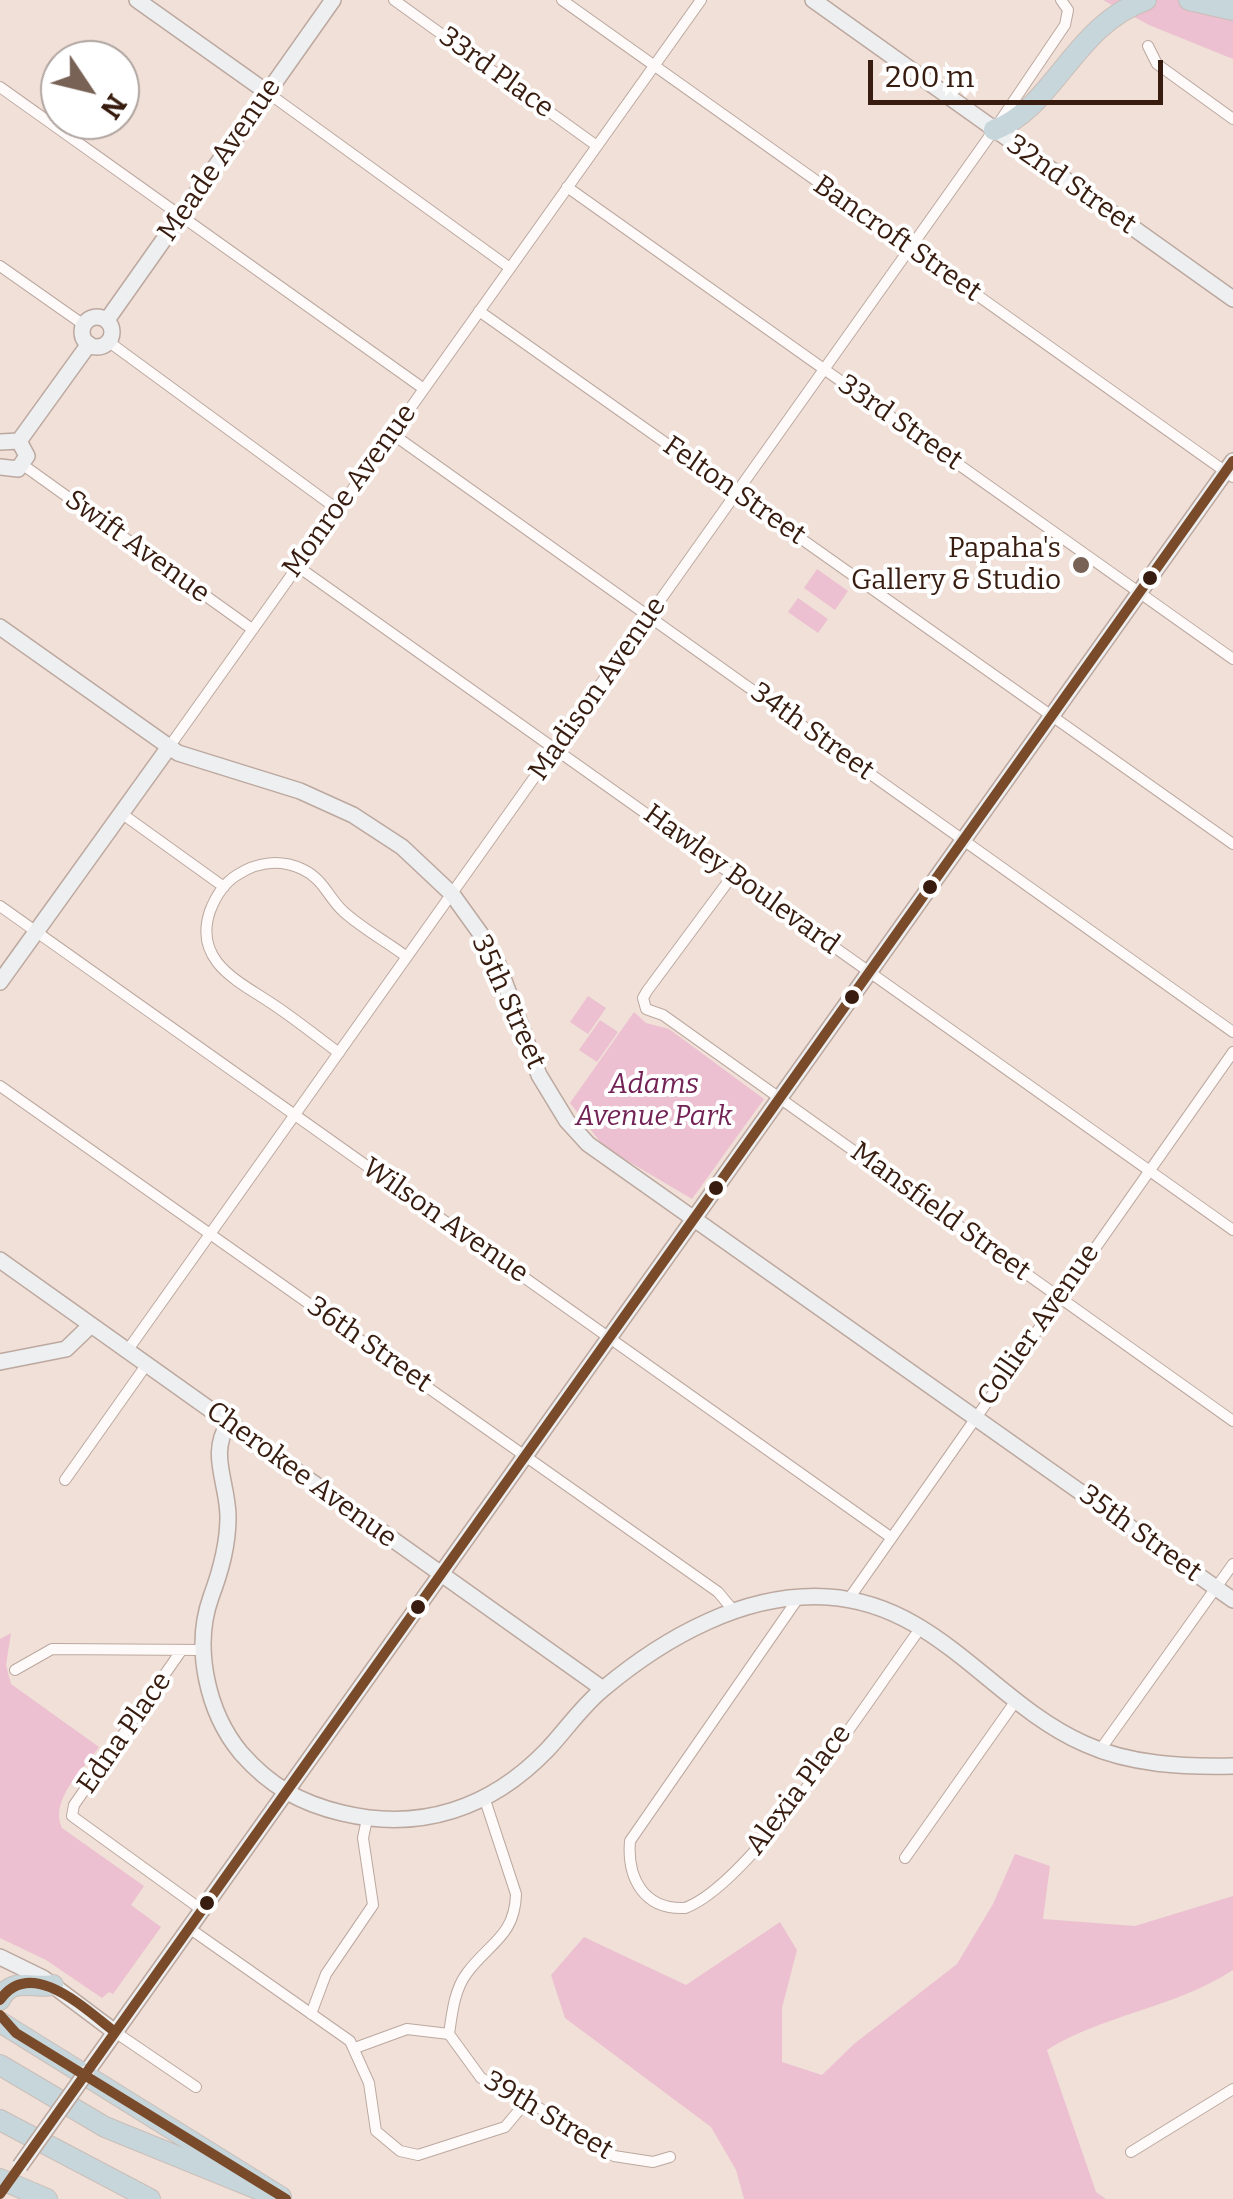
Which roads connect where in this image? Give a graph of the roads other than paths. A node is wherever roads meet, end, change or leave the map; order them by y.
1 (137, 0) edge
2 (333, 0) edge
3 (394, 0) edge
4 (562, 0) edge
5 (701, 0) edge
6 (813, 0) edge
7 (1062, 0) edge
8 (1146, 0) edge
9 (1190, 0) edge
10 (1233, 10) edge
11 (1148, 46) dead end
12 (654, 66) junction
13 (0, 87) edge
14 (268, 93) junction
15 (1233, 119) edge
16 (994, 130) junction
17 (597, 146) junction
18 (567, 187) junction
19 (180, 216) junction
20 (910, 248) junction
21 (0, 266) edge
22 (510, 268) junction
23 (1233, 299) edge
24 (479, 310) junction
25 (107, 320) junction
26 (84, 325) junction
27 (108, 342) junction
28 (89, 344) junction
29 (825, 369) junction
30 (424, 388) junction
31 (392, 433) junction
32 (19, 440) junction
33 (0, 442) edge
34 (23, 465) junction
35 (0, 467) edge
36 (1230, 470) edge
37 (737, 494) junction
38 (337, 509) junction
39 (297, 566) junction
40 (1140, 592) junction
41 (650, 615) junction
42 (0, 627) edge
43 (252, 629) junction
44 (1233, 659) edge
45 (1052, 715) junction
46 (169, 747) junction
47 (556, 748) junction
48 (121, 813) junction
49 (964, 840) junction
50 (1233, 844) edge
51 (733, 875) junction
52 (224, 887) junction
53 (452, 894) junction
54 (0, 906) edge
55 (36, 932) junction
56 (407, 957) junction
57 (870, 972) junction
58 (0, 982) edge
59 (1233, 1032) edge
60 (1233, 1052) edge
61 (339, 1053) junction
62 (0, 1086) edge
63 (780, 1099) junction
64 (294, 1116) junction
65 (1149, 1171) junction
66 (696, 1217) junction
67 (1233, 1230) edge
68 (210, 1234) junction
69 (0, 1260) edge
70 (1059, 1297) junction
71 (90, 1325) junction
72 (610, 1337) junction
73 (128, 1351) junction
74 (0, 1362) edge
75 (146, 1364) junction
76 (974, 1416) junction
77 (1233, 1421) edge
78 (230, 1422) junction
79 (527, 1456) junction
80 (65, 1480) dead end
81 (890, 1536) junction
82 (1233, 1564) edge
83 (441, 1576) junction
84 (1216, 1588) junction
85 (799, 1597) junction
86 (848, 1600) junction
87 (1233, 1600) edge
88 (733, 1610) junction
89 (922, 1626) junction
90 (202, 1650) junction
91 (181, 1651) junction
92 (14, 1670) dead end
93 (603, 1689) junction
94 (1015, 1702) junction
95 (1100, 1750) junction
96 (1233, 1766) edge
97 (286, 1793) junction
98 (485, 1800) junction
99 (367, 1819) junction
100 (904, 1858) dead end
101 (202, 1910) junction
102 (190, 1928) junction
103 (0, 1957) edge
104 (52, 1985) junction
105 (0, 2000) edge
106 (311, 2014) junction
107 (2, 2021) edge
108 (115, 2032) junction
109 (449, 2034) junction
110 (355, 2048) junction
111 (0, 2066) edge
112 (196, 2087) dead end
113 (1233, 2089) edge
114 (526, 2102) junction
115 (0, 2120) edge
116 (1131, 2152) dead end
117 (670, 2157) dead end
118 (2, 2186) edge
119 (284, 2198) edge
120 (47, 2199) edge
121 (150, 2199) edge

1 - 14 main road
2 - 14 main road, Meade Avenue
3 - 17 street, 33rd Place
4 - 12 street, Bancroft Street
5 - 12 street, Monroe Avenue
6 - 16 main road, 32nd Street
7 - 16 street, Madison Avenue
8 - 16 highway
9 - 10 highway
11 - 15 street
12 - 17 street, Monroe Avenue
12 - 20 street, Bancroft Street
13 - 19 street
14 - 19 main road, Meade Avenue
14 - 22 street
16 - 20 street, Madison Avenue
16 - 23 main road, 32nd Street
17 - 18 street, Monroe Avenue
18 - 22 street, Monroe Avenue
18 - 29 street, 33rd Street
19 - 25 main road, Meade Avenue
19 - 30 street
20 - 29 street, Madison Avenue
20 - 36 street, Bancroft Street
21 - 26 street
22 - 24 street, Monroe Avenue
24 - 30 street, Monroe Avenue
24 - 37 street, Felton Street
25 - 26 main road
25 - 27 main road
26 - 28 main road
27 - 28 main road
27 - 38 street
28 - 32 main road
29 - 37 street, Madison Avenue
29 - 40 street, 33rd Street
30 - 31 street, Monroe Avenue
31 - 38 street, Monroe Avenue
31 - 41 street, 34th Street
32 - 33 main road
32 - 34 main road
34 - 35 main road
34 - 43 street, Swift Avenue
36 - 40 main road
37 - 41 street, Madison Avenue
37 - 45 street, Felton Street
38 - 39 street, Monroe Avenue
39 - 43 street, Monroe Avenue
39 - 47 street, Hawley Boulevard
40 - 44 street, 33rd Street
40 - 45 main road
41 - 47 street, Madison Avenue
41 - 49 street, 34th Street
42 - 46 main road, 35th Street
43 - 46 street, Monroe Avenue
45 - 49 main road
45 - 50 street, Felton Street
46 - 48 main road, Monroe Avenue
46 - 53 main road, 35th Street
47 - 51 street, Hawley Boulevard
47 - 53 street, Madison Avenue
48 - 52 street
48 - 55 main road, Monroe Avenue
49 - 57 main road
49 - 59 street, 34th Street
51 - 57 street, Hawley Boulevard
51 - 63 street, Mansfield Street
52 - 56 street
52 - 61 street
53 - 56 street, Madison Avenue
53 - 66 main road, 35th Street
54 - 55 street, Wilson Avenue
55 - 58 main road, Monroe Avenue
55 - 64 street, Wilson Avenue
56 - 61 street, Madison Avenue
57 - 63 main road
57 - 65 street, Hawley Boulevard
60 - 65 street, Collier Avenue
61 - 64 street, Madison Avenue
62 - 68 street, 36th Street
63 - 66 main road
63 - 70 street, Mansfield Street
64 - 68 street, Madison Avenue
64 - 72 street, Wilson Avenue
65 - 67 street, Hawley Boulevard
65 - 70 street, Collier Avenue
66 - 72 main road
66 - 76 main road, 35th Street
68 - 73 street, Madison Avenue
68 - 79 street, 36th Street
69 - 71 main road, Cherokee Avenue
70 - 76 street, Collier Avenue
70 - 77 street, Mansfield Street
71 - 73 main road, Cherokee Avenue
71 - 74 main road
72 - 79 main road
72 - 81 street, Wilson Avenue
73 - 75 main road, Cherokee Avenue
75 - 78 main road, Cherokee Avenue
75 - 80 street
76 - 81 street, Collier Avenue
76 - 84 main road, 35th Street
78 - 83 main road, Cherokee Avenue
78 - 90 main road
79 - 83 main road
79 - 88 street, 36th Street
81 - 86 street, Collier Avenue
82 - 84 street
83 - 93 main road, Cherokee Avenue
83 - 97 main road
84 - 87 main road, 35th Street
84 - 95 street
85 - 86 main road
85 - 88 main road
85 - 89 street, Alexia Place
86 - 89 main road
88 - 93 main road
89 - 94 main road
90 - 91 street
90 - 97 main road
91 - 92 street
91 - 101 street, Edna Place
93 - 98 main road
94 - 95 main road
94 - 100 street
95 - 96 main road
97 - 99 main road
97 - 101 main road
98 - 99 main road
98 - 109 street
99 - 106 street
101 - 102 main road
102 - 106 street
102 - 108 main road
103 - 104 main road
104 - 105 highway
104 - 108 main road
106 - 110 street
107 - 119 highway
108 - 112 street
108 - 118 main road, bridge
109 - 110 street
109 - 114 street, 39th Street
110 - 114 street
111 - 119 highway
113 - 116 street
114 - 117 street, 39th Street
115 - 121 highway
118 - 120 highway

